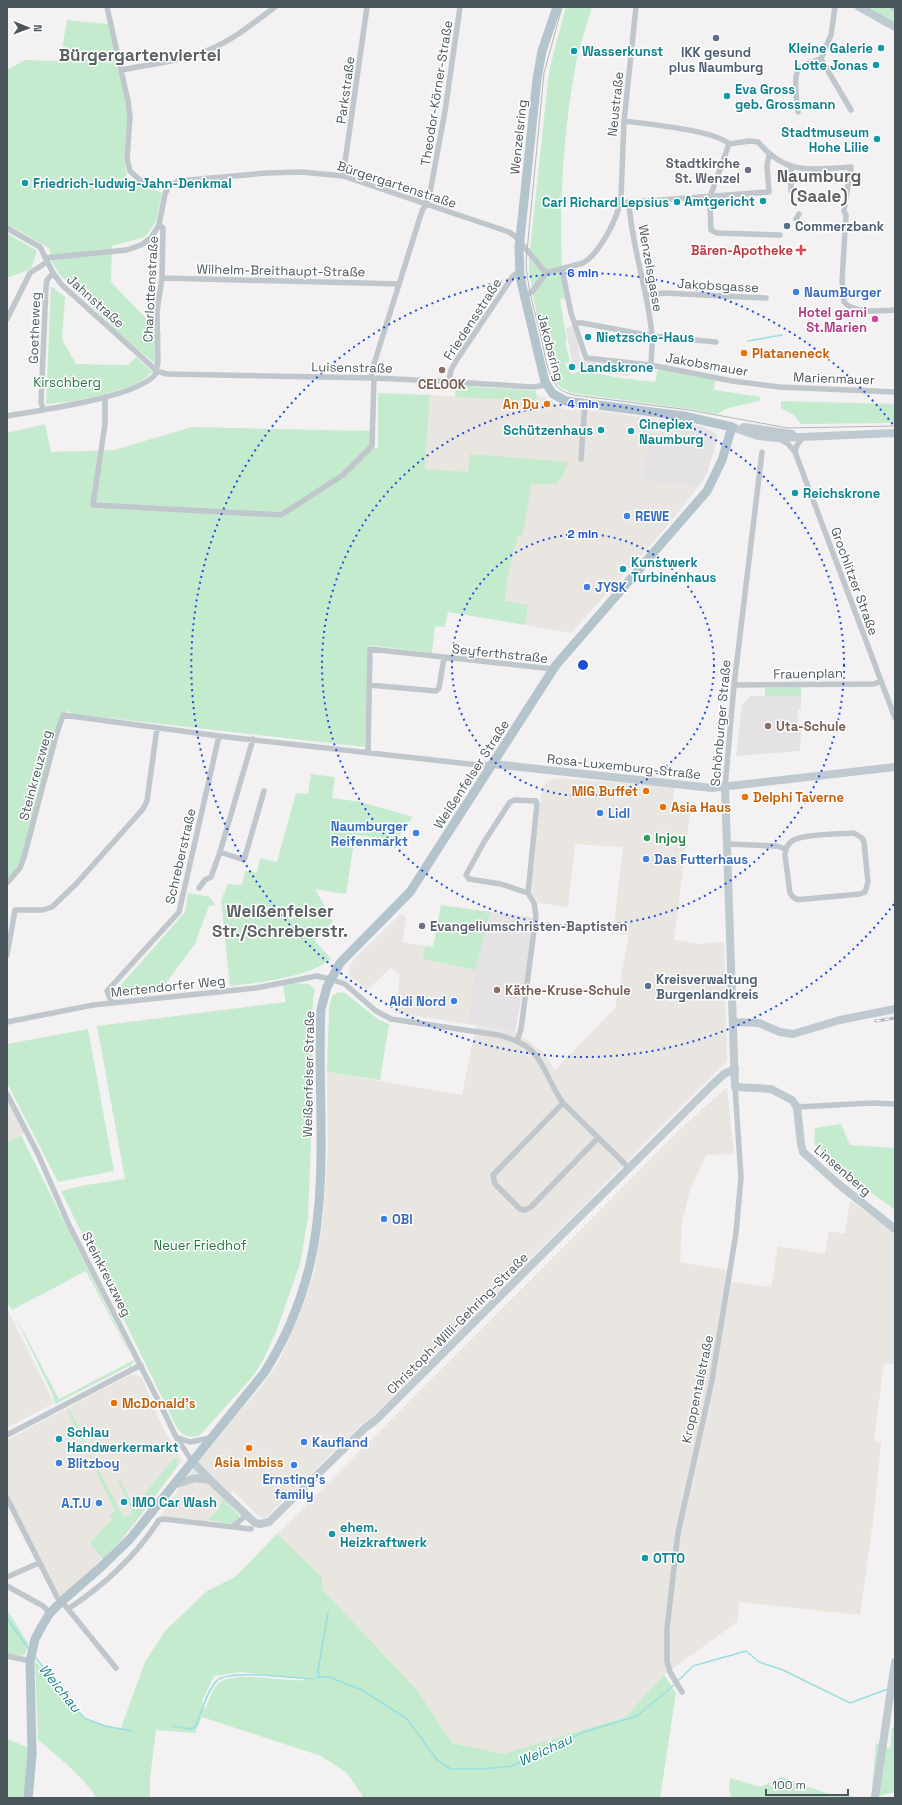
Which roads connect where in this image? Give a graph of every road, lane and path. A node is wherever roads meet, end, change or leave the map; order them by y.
1 (275, 7) edge
2 (367, 7) edge
3 (460, 7) edge
4 (557, 7) edge
5 (636, 7) edge
6 (835, 7) edge
7 (859, 7) edge
8 (108, 8) edge
9 (895, 27) edge
10 (821, 59) junction
11 (121, 70) junction
12 (851, 110) dead end
13 (798, 112) dead end
14 (624, 121) junction
15 (729, 144) junction
16 (769, 155) junction
17 (791, 168) junction
18 (344, 176) junction
19 (168, 188) junction
20 (791, 191) dead end
21 (710, 197) junction
22 (620, 204) junction
23 (629, 204) junction
24 (426, 205) junction
25 (710, 208) dead end
26 (159, 226) junction
27 (7, 228) edge
28 (780, 235) dead end
29 (519, 241) junction
30 (46, 260) junction
31 (562, 269) junction
32 (519, 271) junction
33 (52, 273) junction
34 (546, 273) junction
35 (162, 278) junction
36 (399, 284) junction
37 (524, 296) junction
38 (646, 296) junction
39 (766, 298) dead end
40 (895, 310) edge
41 (7, 319) edge
42 (575, 323) junction
43 (652, 336) junction
44 (716, 342) dead end
45 (650, 365) junction
46 (157, 371) junction
47 (373, 378) junction
48 (449, 382) junction
49 (546, 386) junction
50 (772, 386) joint
51 (895, 392) edge
52 (105, 397) junction
53 (585, 403) junction
54 (43, 409) junction
55 (7, 416) edge
56 (732, 427) junction
57 (895, 433) edge
58 (812, 436) junction
59 (778, 438) junction
60 (802, 439) junction
61 (762, 452) dead end
62 (795, 452) junction
63 (581, 459) dead end
64 (444, 658) junction
65 (553, 669) junction
66 (880, 681) junction
67 (370, 685) junction
68 (734, 685) junction
69 (895, 718) edge
70 (157, 728) junction
71 (219, 736) junction
72 (253, 738) junction
73 (368, 752) junction
74 (492, 764) junction
75 (895, 767) edge
76 (725, 787) junction
77 (264, 791) dead end
78 (728, 844) junction
79 (785, 849) junction
80 (220, 852) junction
81 (7, 883) edge
82 (199, 888) dead end
83 (528, 893) junction
84 (7, 955) edge
85 (330, 979) junction
86 (112, 1003) junction
87 (895, 1009) edge
88 (7, 1022) edge
89 (733, 1022) junction
90 (517, 1041) junction
91 (734, 1069) junction
92 (735, 1087) junction
93 (7, 1094) edge
94 (563, 1103) junction
95 (895, 1104) edge
96 (797, 1108) junction
97 (598, 1138) junction
98 (629, 1168) junction
99 (895, 1229) edge
100 (141, 1365) junction
101 (7, 1435) edge
102 (176, 1437) junction
103 (210, 1438) junction
104 (192, 1461) junction
105 (210, 1480) junction
106 (172, 1486) junction
107 (7, 1498) edge
108 (246, 1514) junction
109 (234, 1526) junction
110 (251, 1528) dead end
111 (39, 1563) junction
112 (7, 1577) edge
113 (7, 1586) edge
114 (65, 1606) junction
115 (50, 1613) junction
116 (7, 1656) edge
117 (30, 1661) junction
118 (895, 1662) edge
119 (116, 1668) dead end
120 (682, 1692) dead end
121 (28, 1798) edge
122 (875, 1798) edge

1 - 11 street
2 - 18 street, Parkstraße
3 - 24 street, Theodor-Körner-Straße
4 - 29 main road, Wenzelsring
5 - 14 street, Neustraße
6 - 10 street
7 - 9 main road
8 - 11 street
10 - 12 street
10 - 13 street
11 - 19 street
14 - 15 street
14 - 22 street, Neustraße
15 - 16 street
15 - 21 street
16 - 17 street
16 - 21 street
17 - 20 street
17 - 40 street
18 - 19 street, Bürgergartenstraße
18 - 24 street, Bürgergartenstraße
19 - 26 street, Charlottenstraße
21 - 23 street
22 - 23 street
22 - 31 street
23 - 38 street, Wenzelsgasse
24 - 29 street, Bürgergartenstraße
24 - 36 street, Theodor-Körner-Straße
25 - 28 street
26 - 30 street
26 - 35 street, Charlottenstraße
27 - 30 street, Jahnstraße
29 - 32 main road, Wenzelsring
29 - 34 street, Bürgergartenstraße
30 - 33 street, Jahnstraße
30 - 41 street
31 - 34 street
31 - 42 street, Jakobsmauer
32 - 37 main road, Jakobsring
32 - 48 street, Friedensstraße
33 - 46 street, Jahnstraße
33 - 54 street, Goetheweg
34 - 37 street
35 - 36 street, Wilhelm-Breithaupt-Straße
35 - 46 street, Charlottenstraße
36 - 47 street, Theodor-Körner-Straße
37 - 49 main road, Jakobsring
38 - 39 street, Jakobsgasse
38 - 43 street, Wenzelsgasse
42 - 43 street
42 - 45 street, Jakobsmauer
43 - 44 street
43 - 45 street, Wenzelsgasse
45 - 50 street, Jakobsmauer
46 - 47 street, Luisenstraße
46 - 52 street
47 - 48 street, Luisenstraße
47 - 52 street
48 - 49 street, Luisenstraße
49 - 53 main road, Jakobsring
50 - 51 street, Marienmauer
52 - 54 street
53 - 56 main road, Jakobsring
53 - 63 street
54 - 55 street
56 - 58 main road
56 - 59 main road
56 - 65 main road, Weißenfelser Straße
57 - 58 main road
58 - 60 main road
59 - 60 main road
59 - 62 street, Grochlitzer Straße
60 - 62 street
61 - 68 street, Schönburger Straße
62 - 66 street, Grochlitzer Straße
64 - 65 street, Seyferthstraße
64 - 67 street, Seyferthstraße
64 - 67 street, Seyferthstraße
65 - 74 main road, Weißenfelser Straße
66 - 68 street, Frauenplan
66 - 69 street, Grochlitzer Straße
67 - 73 street, Seyferthstraße
68 - 76 street, Schönburger Straße
70 - 71 street
70 - 81 street, Steinkreuzweg
70 - 84 street
71 - 72 street
71 - 86 street, Schreberstraße
72 - 73 street
72 - 80 street
73 - 74 street
74 - 76 main road, Rosa-Luxemburg-Straße
74 - 85 main road, Weißenfelser Straße
75 - 76 main road, Rosa-Luxemburg-Straße
76 - 78 main road, Schönburger Straße
77 - 80 street
78 - 79 street
78 - 89 main road, Schönburger Straße
79 - 79 street
80 - 82 street
83 - 83 street
83 - 90 street
85 - 86 street, Mertendorfer Weg
85 - 90 street, Mertendorfer Weg
85 - 103 main road, Weißenfelser Straße
86 - 88 street, Mertendorfer Weg
87 - 89 main road
89 - 91 main road, Schönburger Straße
90 - 94 street, Mertendorfer Weg
91 - 92 main road
91 - 98 main road, Christoph-Willi-Gehring-Straße
92 - 96 main road
92 - 120 street, Kroppentalstraße
93 - 100 street, Steinkreuzweg
94 - 97 street, Mertendorfer Weg
94 - 97 street
95 - 96 street
96 - 99 main road, Linsenberg
97 - 98 street, Mertendorfer Weg
98 - 108 main road, Christoph-Willi-Gehring-Straße
100 - 101 street
100 - 102 street, Steinkreuzweg
102 - 103 street
102 - 104 street, Steinkreuzweg
103 - 104 main road, Weißenfelser Straße
104 - 105 main road, Christoph-Willi-Gehring-Straße
104 - 106 main road, Weißenfelser Straße
105 - 106 main road
105 - 108 main road, Christoph-Willi-Gehring-Straße
106 - 114 main road, Weißenfelser Straße
107 - 111 street
108 - 109 street
109 - 110 street
109 - 114 street
111 - 112 street
111 - 114 street
113 - 115 street
114 - 115 main road, Weißenfelser Straße
114 - 119 street
115 - 117 main road, Weißenfelser Straße
116 - 117 street
117 - 121 main road, Weißenfelser Straße
118 - 122 main road

